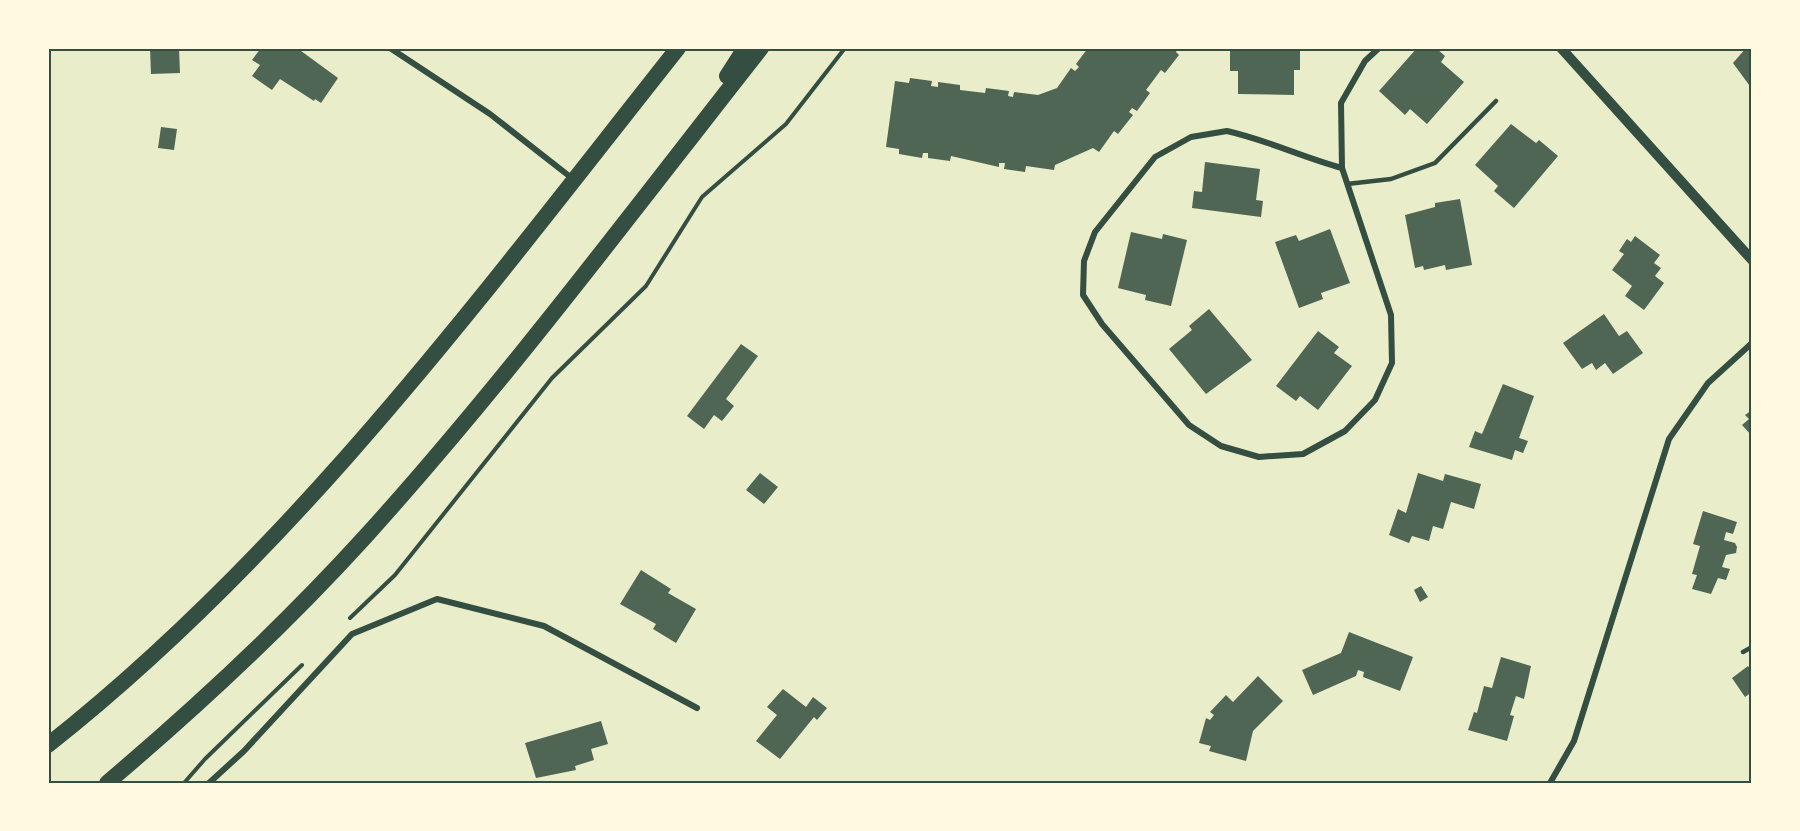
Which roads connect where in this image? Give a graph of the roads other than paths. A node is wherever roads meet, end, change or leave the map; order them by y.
1 (390, 48) edge
2 (678, 48) edge
3 (745, 48) edge
4 (761, 48) edge
5 (1379, 48) edge
6 (1561, 48) edge
7 (1496, 101) dead end
8 (682, 148) junction
9 (1342, 168) junction
10 (574, 180) junction
11 (1347, 184) junction
12 (1752, 260) edge
13 (1752, 343) edge
14 (1752, 647) edge
15 (1743, 652) dead end
16 (697, 708) dead end
17 (48, 745) edge
18 (107, 783) edge
19 (209, 783) edge
20 (1550, 783) edge

1 - 10 street
2 - 10 highway
3 - 8 highway
4 - 8 highway
5 - 9 street
6 - 12 street
7 - 11 lane
8 - 18 highway
9 - 11 street
9 - 11 street
10 - 17 highway
13 - 20 street
14 - 15 lane
16 - 19 street

